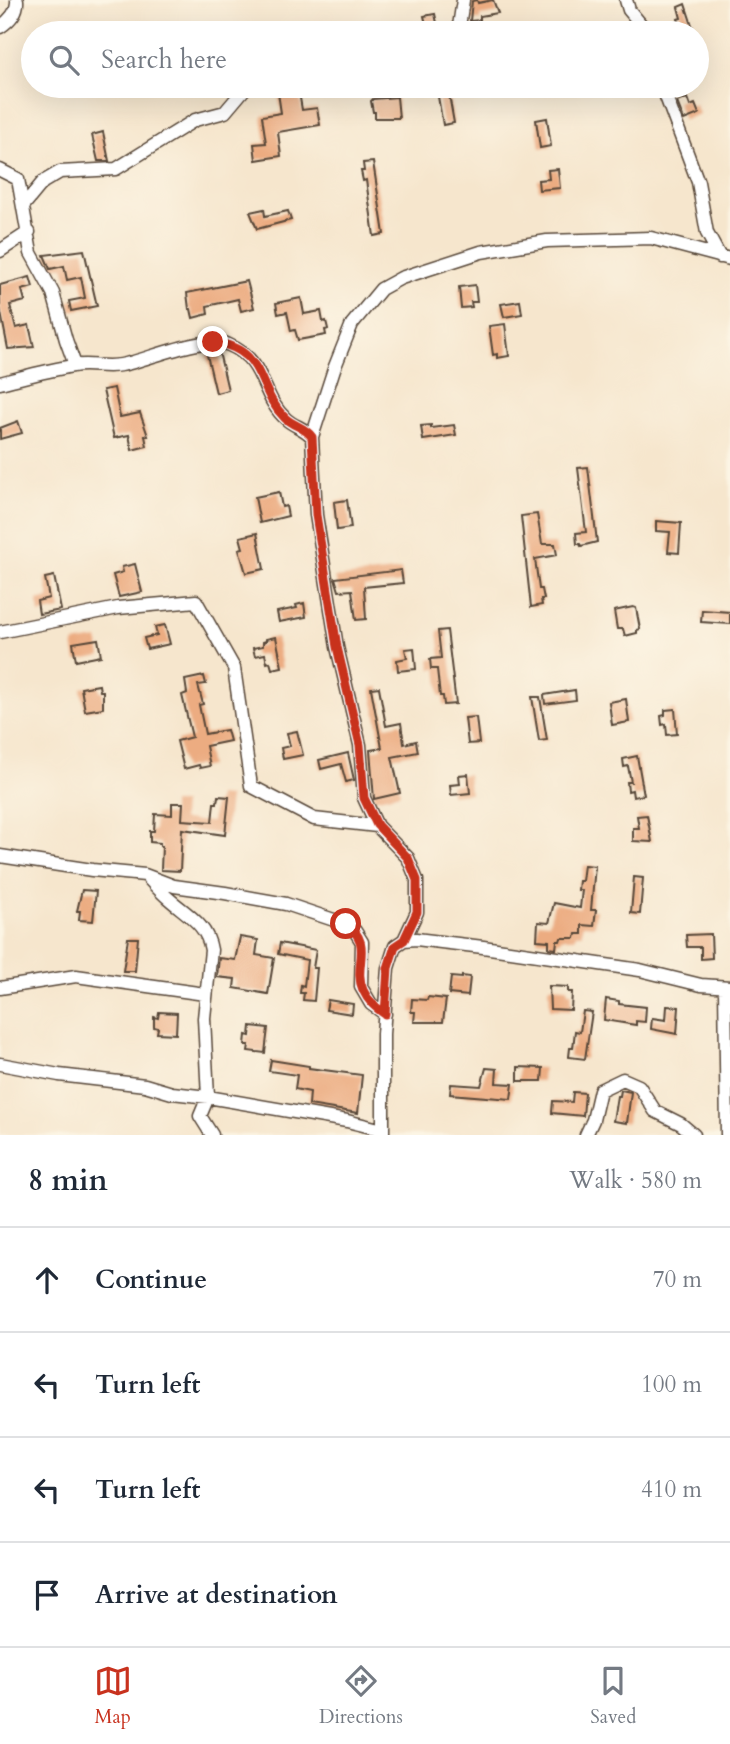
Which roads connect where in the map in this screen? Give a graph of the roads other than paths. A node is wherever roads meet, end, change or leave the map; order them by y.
1 (17, 0) edge
2 (463, 0) edge
3 (626, 0) edge
4 (460, 21) edge
5 (638, 21) edge
6 (0, 27) edge
7 (237, 98) edge
8 (663, 98) edge
9 (0, 170) edge
10 (24, 205) junction
11 (29, 232) junction
12 (0, 251) edge
13 (725, 258) edge
14 (75, 365) junction
15 (0, 383) edge
16 (312, 437) junction
17 (0, 632) edge
18 (377, 825) junction
19 (0, 856) edge
20 (145, 875) junction
21 (404, 940) junction
22 (728, 987) edge
23 (0, 988) edge
24 (205, 994) junction
25 (385, 1014) junction
26 (0, 1063) edge
27 (208, 1097) junction
28 (383, 1132) edge
29 (212, 1135) edge
30 (586, 1135) edge
31 (694, 1135) edge
32 (727, 1135) edge

1 - 6 street
2 - 4 street
3 - 5 street
7 - 10 street
8 - 13 street
9 - 10 street
10 - 11 street
11 - 12 street
11 - 14 street
13 - 16 street
14 - 15 street
14 - 16 street
16 - 18 street
17 - 18 street
18 - 21 street
19 - 20 street
20 - 24 street
20 - 25 street
21 - 22 street
21 - 25 street
22 - 32 street
23 - 24 street
24 - 27 street
25 - 28 street
26 - 27 street
27 - 28 street
27 - 29 street
30 - 31 street

